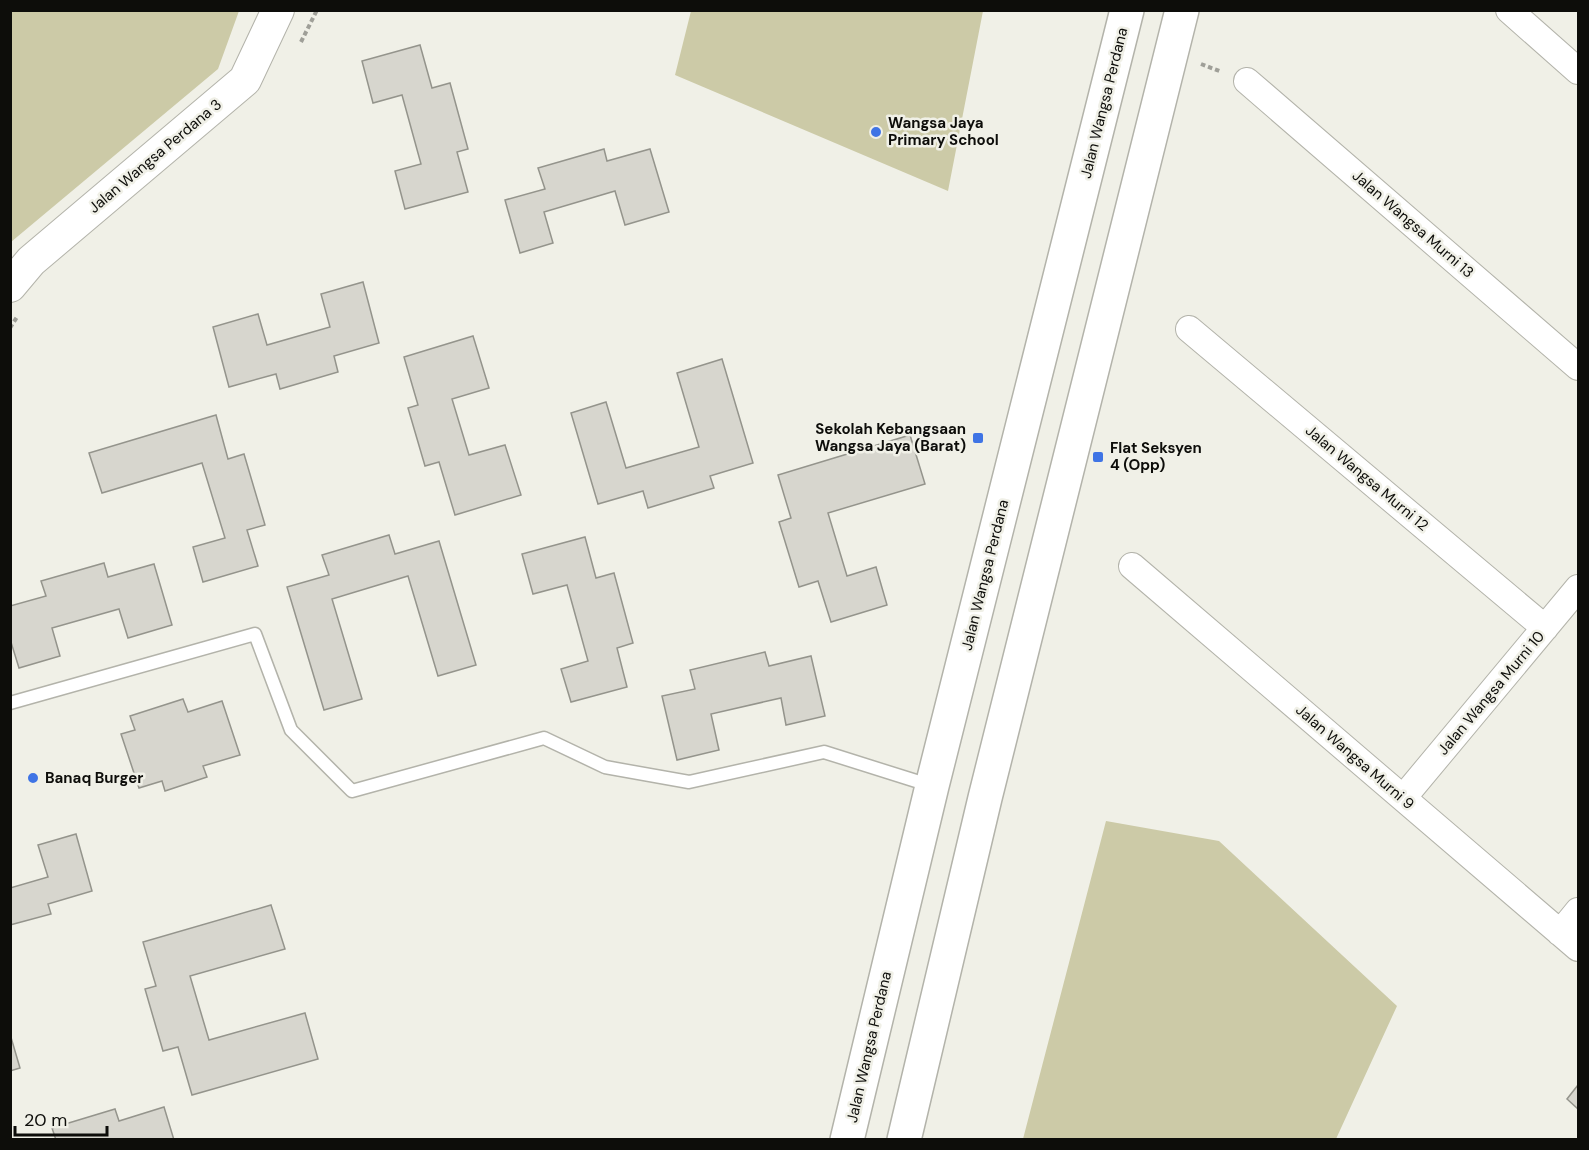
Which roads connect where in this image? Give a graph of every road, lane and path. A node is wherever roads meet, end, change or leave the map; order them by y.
1 (278, 10) edge
2 (1127, 10) edge
3 (1182, 10) edge
4 (1509, 10) edge
5 (1172, 54) junction
6 (1578, 71) edge
7 (1247, 81) joint
8 (10, 286) edge
9 (1189, 329) dead end
10 (1578, 367) edge
11 (1132, 566) dead end
12 (1578, 588) edge
13 (1545, 628) junction
14 (10, 703) edge
15 (932, 786) junction
16 (1403, 798) junction
17 (1578, 911) edge
18 (1569, 940) edge
19 (847, 1140) edge
20 (904, 1140) edge

1 - 8 street, Jalan Wangsa Perdana 3
2 - 15 main road, Jalan Wangsa Perdana
3 - 5 main road
4 - 6 street
5 - 7 path
5 - 20 main road
7 - 10 street, Jalan Wangsa Murni 13
9 - 13 street, Jalan Wangsa Murni 12
11 - 16 street, Jalan Wangsa Murni 9
12 - 13 street, Jalan Wangsa Murni 10
13 - 16 street, Jalan Wangsa Murni 10
14 - 15 lane
15 - 19 main road, Jalan Wangsa Perdana
16 - 18 street, Jalan Wangsa Murni 9
17 - 18 street

